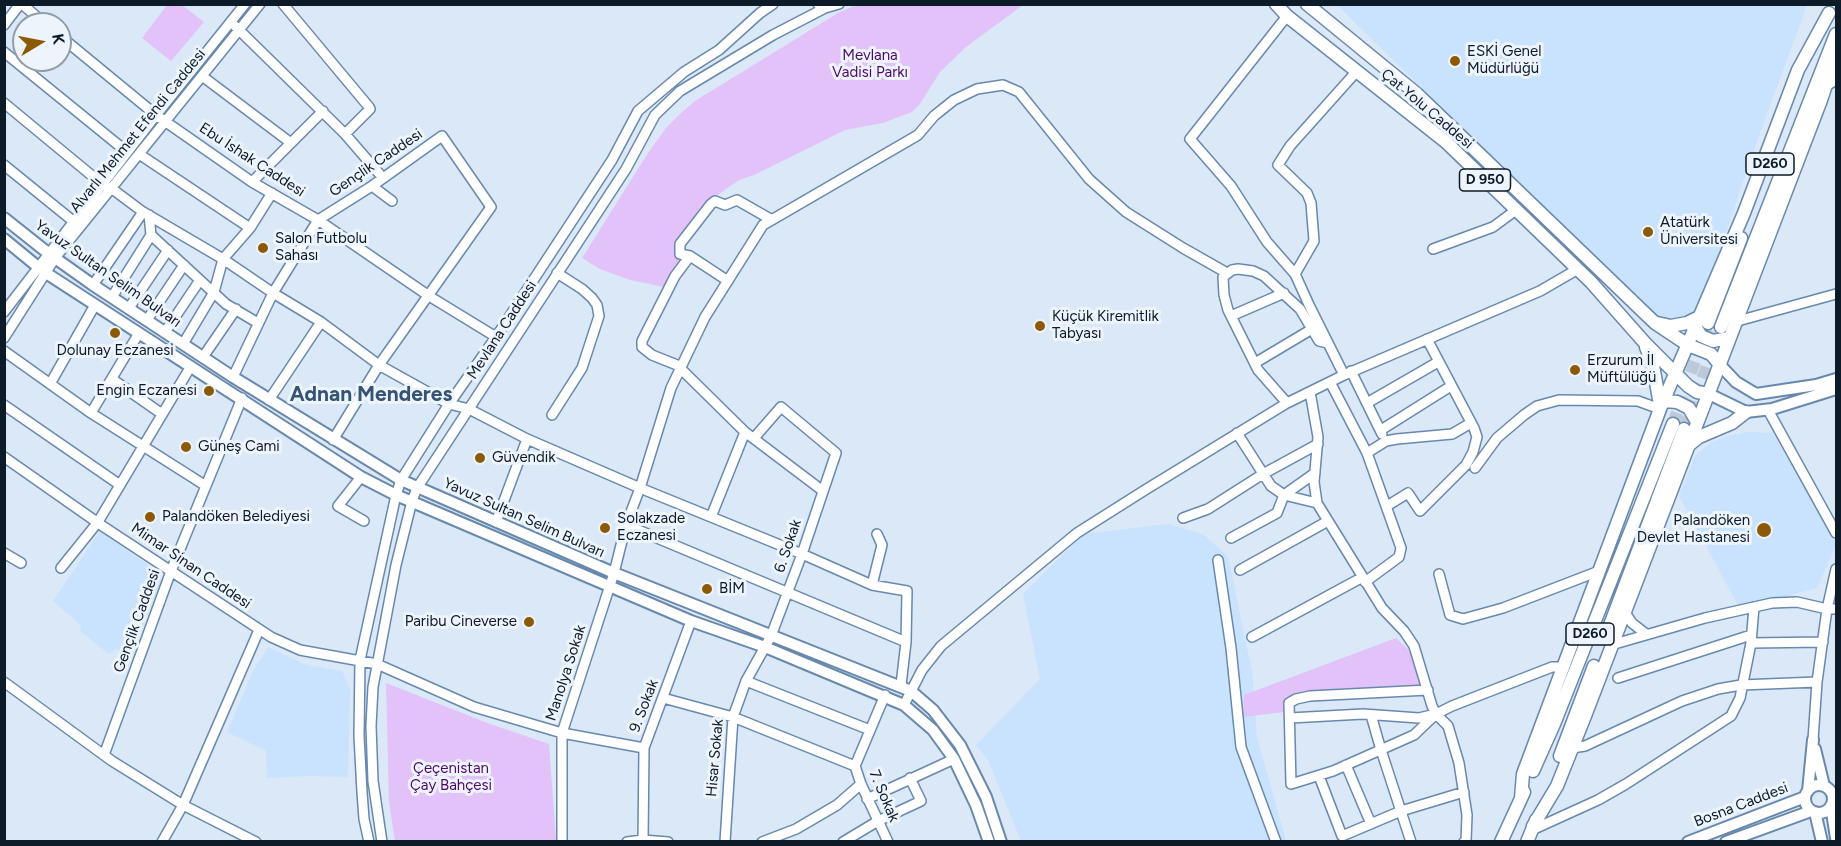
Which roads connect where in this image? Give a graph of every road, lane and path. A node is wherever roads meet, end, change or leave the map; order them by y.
1 (21, 4) edge
2 (245, 4) edge
3 (260, 4) edge
4 (283, 4) edge
5 (773, 4) edge
6 (838, 4) edge
7 (1276, 4) edge
8 (1307, 4) edge
9 (821, 6) edge
10 (1830, 8) edge
11 (1287, 16) junction
12 (231, 22) junction
13 (4, 25) edge
14 (239, 29) junction
15 (1836, 34) edge
16 (72, 46) edge
17 (4, 52) edge
18 (1836, 55) edge
19 (1357, 71) junction
20 (202, 76) junction
21 (1831, 83) edge
22 (4, 103) edge
23 (323, 111) junction
24 (156, 115) junction
25 (165, 122) junction
26 (345, 134) junction
27 (291, 143) junction
28 (127, 152) junction
29 (139, 154) junction
30 (612, 160) junction
31 (4, 165) edge
32 (626, 169) junction
33 (383, 178) junction
34 (252, 182) junction
35 (106, 186) junction
36 (372, 186) junction
37 (272, 193) junction
38 (392, 201) dead end
39 (1516, 210) junction
40 (146, 213) junction
41 (4, 218) edge
42 (318, 220) junction
43 (772, 220) junction
44 (73, 221) junction
45 (250, 228) junction
46 (151, 235) junction
47 (4, 239) edge
48 (1433, 249) dead end
49 (168, 250) junction
50 (52, 256) junction
51 (690, 256) junction
52 (223, 259) junction
53 (184, 265) junction
54 (1578, 269) junction
55 (42, 270) junction
56 (557, 273) junction
57 (1227, 273) junction
58 (1295, 274) junction
59 (200, 280) junction
60 (728, 281) junction
61 (93, 285) junction
62 (214, 292) junction
63 (273, 293) junction
64 (1284, 293) junction
65 (1836, 294) edge
66 (429, 296) junction
67 (112, 297) junction
68 (95, 305) junction
69 (129, 308) junction
70 (237, 309) junction
71 (4, 312) edge
72 (1231, 316) junction
73 (147, 320) junction
74 (321, 322) junction
75 (1701, 322) junction
76 (1734, 322) junction
77 (258, 323) junction
78 (1655, 323) junction
79 (1721, 327) tunnel mouth
80 (1311, 328) junction
81 (165, 332) junction
82 (139, 333) junction
83 (496, 337) junction
84 (4, 338) edge
85 (1729, 338) junction
86 (1427, 339) junction
87 (1328, 343) junction
88 (1645, 343) junction
89 (183, 344) junction
90 (1688, 345) junction
91 (4, 351) edge
92 (203, 357) junction
93 (1438, 362) junction
94 (1255, 363) junction
95 (379, 365) junction
96 (1720, 365) junction
97 (191, 366) junction
98 (680, 370) junction
99 (1347, 373) junction
100 (1676, 374) junction
101 (233, 377) junction
102 (112, 379) junction
103 (1836, 379) edge
104 (1330, 382) junction
105 (50, 384) junction
106 (1451, 386) junction
107 (1836, 389) edge
108 (1310, 392) junction
109 (1709, 394) junction
110 (242, 398) junction
111 (269, 400) junction
112 (1287, 403) junction
113 (1367, 403) junction
114 (449, 404) junction
115 (4, 405) edge
116 (1662, 405) junction
117 (470, 409) junction
118 (1768, 410) junction
119 (1746, 412) junction
120 (92, 413) junction
121 (162, 414) junction
122 (552, 415) dead end
123 (1697, 422) junction
124 (1471, 423) junction
125 (1381, 430) junction
126 (745, 432) junction
127 (1237, 433) junction
128 (527, 438) junction
129 (754, 438) junction
130 (333, 440) junction
131 (1386, 441) junction
132 (1318, 444) junction
133 (142, 446) junction
134 (1688, 446) junction
135 (1367, 453) junction
136 (4, 457) edge
137 (1475, 468) dead end
138 (1315, 473) junction
139 (1263, 474) junction
140 (361, 477) junction
141 (401, 480) junction
142 (120, 485) junction
143 (206, 486) junction
144 (417, 488) junction
145 (640, 488) junction
146 (823, 491) junction
147 (396, 495) junction
148 (1284, 495) junction
149 (412, 501) junction
150 (1317, 503) junction
151 (1387, 506) junction
152 (711, 517) junction
153 (1183, 518) dead end
154 (364, 521) dead end
155 (1328, 521) junction
156 (98, 522) junction
157 (496, 522) junction
158 (626, 525) junction
159 (1836, 532) edge
160 (877, 534) dead end
161 (1232, 538) dead end
162 (4, 553) edge
163 (802, 554) junction
164 (1218, 560) dead end
165 (21, 563) dead end
166 (61, 568) dead end
167 (1836, 568) edge
168 (1240, 570) dead end
169 (171, 571) junction
170 (1599, 571) junction
171 (614, 573) junction
172 (1439, 574) dead end
173 (1363, 580) junction
174 (872, 585) junction
175 (610, 587) junction
176 (787, 593) junction
177 (1754, 607) junction
178 (1832, 609) edge
179 (1624, 611) junction
180 (691, 621) junction
181 (260, 630) junction
182 (1646, 634) junction
183 (771, 636) junction
184 (1252, 637) dead end
185 (1751, 639) junction
186 (906, 642) junction
187 (1823, 642) junction
188 (1611, 645) junction
189 (765, 647) junction
190 (360, 660) junction
191 (377, 664) junction
192 (1563, 667) junction
193 (1618, 678) dead end
194 (746, 681) junction
195 (4, 682) edge
196 (1817, 682) junction
197 (900, 685) junction
198 (1741, 685) junction
199 (1428, 690) junction
200 (911, 691) junction
201 (885, 695) junction
202 (663, 698) junction
203 (904, 705) junction
204 (1436, 714) junction
205 (1371, 715) junction
206 (733, 717) junction
207 (1290, 718) junction
208 (870, 730) junction
209 (562, 733) junction
210 (1813, 740) junction
211 (644, 748) junction
212 (1572, 748) junction
213 (1381, 750) junction
214 (104, 755) junction
215 (954, 759) junction
216 (1346, 765) junction
217 (855, 766) junction
218 (1319, 776) junction
219 (910, 778) junction
220 (861, 784) junction
221 (1829, 785) edge
222 (1464, 792) junction
223 (1806, 794) junction
224 (867, 798) junction
225 (1521, 798) junction
226 (1833, 802) edge
227 (183, 805) junction
228 (1401, 811) junction
229 (1813, 812) junction
230 (878, 821) junction
231 (1371, 824) junction
232 (1531, 833) edge
233 (1744, 838) edge
234 (1836, 838) edge
235 (244, 839) edge
236 (643, 841) edge
237 (162, 842) edge
238 (256, 842) edge
239 (369, 842) edge
240 (382, 842) edge
241 (562, 842) edge
242 (627, 842) edge
243 (668, 842) edge
244 (725, 842) edge
245 (762, 842) edge
246 (843, 842) edge
247 (888, 842) edge
248 (989, 842) edge
249 (1002, 842) edge
250 (1276, 842) edge
251 (1411, 842) edge
252 (1464, 842) edge
253 (1502, 842) edge
254 (1688, 842) edge
255 (1726, 842) edge
256 (1822, 842) edge

1 - 13 street
2 - 12 street
3 - 14 street, Alvarlı Mehmet Efendi Caddesi
4 - 26 street
5 - 30 street, Mevlana Caddesi
6 - 9 street, Mevlana Caddesi
7 - 11 highway, Çat Yolu Caddesi / D 950
8 - 78 highway, Çat Yolu Caddesi / D 950
9 - 32 street, Mevlana Caddesi
10 - 75 highway, D260
11 - 19 highway, Çat Yolu Caddesi / D 950
11 - 58 street
12 - 14 street
12 - 24 street
14 - 20 street, Alvarlı Mehmet Efendi Caddesi
14 - 23 street
15 - 79 highway, D260
16 - 24 street, Ebu İshak Caddesi
17 - 28 street
18 - 21 highway
19 - 39 highway, Çat Yolu Caddesi / D 950
19 - 58 street
20 - 25 street, Alvarlı Mehmet Efendi Caddesi
20 - 27 street
21 - 76 highway
22 - 35 street
23 - 26 street
23 - 27 street
24 - 25 street, Ebu İshak Caddesi
24 - 28 street
25 - 29 street, Alvarlı Mehmet Efendi Caddesi
25 - 34 street, Ebu İshak Caddesi
26 - 33 street
27 - 34 street
28 - 35 street
29 - 35 street, Alvarlı Mehmet Efendi Caddesi
29 - 45 street
30 - 32 street
30 - 83 street, Mevlana Caddesi
31 - 44 street
32 - 56 street, Mevlana Caddesi
33 - 36 street, Gençlik Caddesi
33 - 66 street, Gençlik Caddesi
34 - 37 street, Ebu İshak Caddesi
35 - 40 street
35 - 44 street
35 - 50 street, Alvarlı Mehmet Efendi Caddesi
36 - 38 street
36 - 42 street, Gençlik Caddesi
37 - 42 street, Ebu İshak Caddesi
37 - 45 street
39 - 48 street
39 - 54 highway, Çat Yolu Caddesi / D 950
40 - 46 street
40 - 52 street
40 - 61 street
41 - 50 main road, Yavuz Sultan Selim Bulvarı
42 - 63 street, Gençlik Caddesi
42 - 66 street, Ebu İshak Caddesi
43 - 51 street
43 - 57 street, Manolya Sokak
43 - 60 street, Manolya Sokak
44 - 50 street
45 - 52 street
46 - 49 street
46 - 67 street
47 - 55 main road, Yavuz Sultan Selim Bulvarı
49 - 53 street
49 - 69 street
50 - 55 street
50 - 61 main road, Yavuz Sultan Selim Bulvarı
51 - 60 street
51 - 98 street
52 - 62 street
52 - 63 street
53 - 59 street
53 - 73 street
54 - 86 street
54 - 88 highway, Çat Yolu Caddesi / D 950
55 - 68 main road, Yavuz Sultan Selim Bulvarı
55 - 71 street
55 - 84 street
56 - 117 street, Mevlana Caddesi
56 - 122 street
57 - 64 street
57 - 72 street
58 - 87 street
59 - 62 street
59 - 81 street
60 - 98 street, Manolya Sokak
61 - 67 main road, Yavuz Sultan Selim Bulvarı
62 - 70 street
62 - 89 street
63 - 74 street
63 - 77 street, Gençlik Caddesi
64 - 72 street
64 - 80 street
65 - 76 street
66 - 83 street, Ebu İshak Caddesi
66 - 95 street, Gençlik Caddesi
67 - 69 main road, Yavuz Sultan Selim Bulvarı
68 - 82 main road, Yavuz Sultan Selim Bulvarı
68 - 105 street
69 - 73 main road, Yavuz Sultan Selim Bulvarı
70 - 77 street
70 - 92 street
72 - 94 street
73 - 81 main road, Yavuz Sultan Selim Bulvarı
74 - 95 street
74 - 111 street
75 - 78 highway
75 - 85 highway
75 - 90 highway
76 - 85 highway
77 - 101 street, Gençlik Caddesi
78 - 90 highway, Çat Yolu Caddesi / D 950
80 - 87 street
80 - 94 street
81 - 89 main road, Yavuz Sultan Selim Bulvarı
82 - 97 main road, Yavuz Sultan Selim Bulvarı
82 - 102 street
83 - 114 street, Mevlana Caddesi
85 - 96 highway
86 - 93 street
86 - 99 street
87 - 99 street
88 - 100 highway, Çat Yolu Caddesi / D 950
88 - 116 highway
89 - 92 main road, Yavuz Sultan Selim Bulvarı
90 - 96 highway, Çat Yolu Caddesi
90 - 100 highway
91 - 105 street
92 - 101 main road, Yavuz Sultan Selim Bulvarı
93 - 106 street
93 - 113 street
94 - 112 street
95 - 114 street
95 - 130 street, Gençlik Caddesi
96 - 103 main road
96 - 109 highway
97 - 110 main road, Yavuz Sultan Selim Bulvarı
97 - 121 street
98 - 126 street
98 - 145 street, Manolya Sokak
99 - 104 street
99 - 113 street
100 - 109 highway, Çat Yolu Caddesi
100 - 116 highway
101 - 111 main road, Yavuz Sultan Selim Bulvarı
102 - 120 street
102 - 121 street
104 - 108 street
104 - 135 street
105 - 120 street
106 - 124 street
106 - 125 street
107 - 118 main road
108 - 112 street
108 - 132 street
109 - 119 main road
109 - 123 highway
110 - 140 main road, Yavuz Sultan Selim Bulvarı
110 - 143 street, Gençlik Caddesi
111 - 130 main road, Yavuz Sultan Selim Bulvarı
112 - 127 street
113 - 125 street
114 - 117 street
114 - 141 street, Mevlana Caddesi
115 - 142 street
116 - 123 highway
116 - 137 street
116 - 170 highway
117 - 128 street
117 - 144 street, Mevlana Caddesi
118 - 119 main road
118 - 159 street
119 - 134 highway
120 - 133 street
121 - 133 street
123 - 134 highway
124 - 131 street
124 - 151 street
125 - 131 street
126 - 129 street
126 - 152 street
127 - 139 street
127 - 200 street
128 - 145 street
128 - 157 street
129 - 146 street
129 - 146 street, 6. Sokak
130 - 141 main road, Yavuz Sultan Selim Bulvarı
131 - 135 street
132 - 138 street
132 - 139 street
133 - 142 street
133 - 143 street
134 - 179 highway
135 - 151 street
136 - 156 street, Mimar Sinan Caddesi
138 - 148 street
138 - 150 street
139 - 148 street
139 - 153 street
140 - 147 main road, Yavuz Sultan Selim Bulvarı
140 - 154 street
141 - 144 main road, Yavuz Sultan Selim Bulvarı
141 - 147 street, Mevlana Caddesi
142 - 156 street
143 - 169 street, Gençlik Caddesi
144 - 149 street, Mevlana Caddesi
144 - 157 main road, Yavuz Sultan Selim Bulvarı
145 - 152 street
145 - 158 street, Manolya Sokak
146 - 163 street, 6. Sokak
147 - 149 main road, Yavuz Sultan Selim Bulvarı
147 - 190 street, Mevlana Caddesi
148 - 150 street
148 - 161 street
149 - 175 main road, Yavuz Sultan Selim Bulvarı
149 - 191 street, Mevlana Caddesi
150 - 155 street
151 - 173 street
152 - 163 street
155 - 168 street
155 - 173 street
156 - 166 street
156 - 169 street, Mimar Sinan Caddesi
157 - 171 main road, Yavuz Sultan Selim Bulvarı
158 - 171 street, Manolya Sokak
158 - 176 street
160 - 174 street
162 - 165 street
163 - 174 street
163 - 176 street, 6. Sokak
164 - 250 street
167 - 178 street
169 - 181 street, Mimar Sinan Caddesi
169 - 214 street, Gençlik Caddesi
170 - 172 street
170 - 192 highway
171 - 175 street, Manolya Sokak
171 - 183 main road, Yavuz Sultan Selim Bulvarı
173 - 184 street
173 - 199 street
174 - 186 street
175 - 180 main road, Yavuz Sultan Selim Bulvarı
175 - 209 street, Manolya Sokak
176 - 183 street, 6. Sokak
176 - 186 street
177 - 178 street
177 - 182 street
177 - 185 street
178 - 187 street
179 - 182 street
179 - 188 highway
180 - 189 main road, Yavuz Sultan Selim Bulvarı
180 - 202 street, 9. Sokak
181 - 190 street, Mimar Sinan Caddesi
181 - 227 street
182 - 188 street
183 - 189 street, 6. Sokak
183 - 197 main road, Yavuz Sultan Selim Bulvarı
185 - 187 street
185 - 193 street
185 - 198 street
186 - 197 street
187 - 196 street
188 - 212 highway
189 - 194 street, Hisar Sokak
189 - 201 main road, Yavuz Sultan Selim Bulvarı
190 - 191 street, Mimar Sinan Caddesi
190 - 239 street, Mevlana Caddesi
191 - 209 street, Mimar Sinan Caddesi
191 - 240 street, Mevlana Caddesi
192 - 204 street
192 - 225 highway
194 - 206 street, Hisar Sokak
194 - 208 street
195 - 214 street
196 - 198 street
196 - 210 street
197 - 200 main road, Yavuz Sultan Selim Bulvarı
198 - 212 street
198 - 232 street
199 - 204 street
199 - 207 street
200 - 203 street
200 - 249 main road, Yavuz Sultan Selim Bulvarı
201 - 203 main road, Yavuz Sultan Selim Bulvarı
201 - 208 street, 7. Sokak
202 - 206 street
202 - 211 street, 9. Sokak
203 - 215 main road, Yavuz Sultan Selim Bulvarı
204 - 205 street
204 - 213 street
204 - 222 street
205 - 207 street
205 - 213 street
206 - 217 street
206 - 244 street, Hisar Sokak
207 - 218 street
208 - 217 street, 7. Sokak
209 - 211 street, Mimar Sinan Caddesi
209 - 241 street, Manolya Sokak
210 - 221 main road
210 - 223 main road
211 - 236 street, 9. Sokak
212 - 232 highway
213 - 216 street
213 - 228 street
214 - 227 street
215 - 219 street
215 - 248 main road, Yavuz Sultan Selim Bulvarı
216 - 218 street
216 - 231 street
217 - 220 street, 7. Sokak
218 - 231 street
219 - 224 street
219 - 230 street
220 - 224 street, 7. Sokak
220 - 245 street
221 - 223 main road
221 - 226 main road
222 - 228 street
222 - 252 street
223 - 229 main road
223 - 254 main road, Bosna Caddesi
224 - 230 street, 7. Sokak
225 - 232 highway, D260
225 - 253 highway, D260
226 - 229 main road
226 - 234 main road
227 - 235 street
227 - 237 street
228 - 231 street
228 - 251 street
229 - 233 main road
229 - 256 main road
230 - 246 street
230 - 247 street, 7. Sokak
233 - 255 main road
235 - 238 street
236 - 242 street
236 - 243 street

